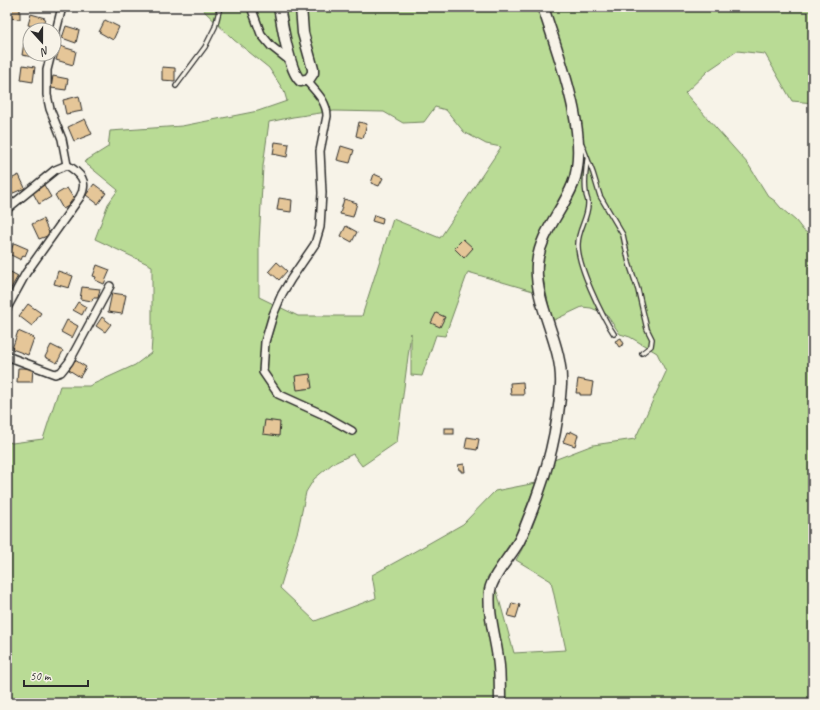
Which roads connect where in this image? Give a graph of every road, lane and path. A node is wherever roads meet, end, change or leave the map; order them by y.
1 (62, 7) edge
2 (220, 7) edge
3 (251, 7) edge
4 (279, 7) edge
5 (301, 7) edge
6 (544, 7) edge
7 (58, 22) edge
8 (290, 61) junction
9 (49, 62) edge
10 (306, 80) junction
11 (176, 86) dead end
12 (575, 120) junction
13 (588, 158) junction
14 (67, 164) junction
15 (7, 209) edge
16 (110, 286) dead end
17 (7, 308) edge
18 (614, 334) dead end
19 (642, 353) dead end
20 (7, 354) edge
21 (352, 431) dead end
22 (500, 703) edge

1 - 7 street
2 - 11 lane
3 - 8 street
4 - 8 main road
5 - 10 main road
6 - 12 main road
8 - 10 main road
9 - 14 street
10 - 21 street
12 - 13 lane
12 - 22 main road
13 - 18 lane
13 - 19 lane
14 - 15 street
14 - 17 street
16 - 20 street

